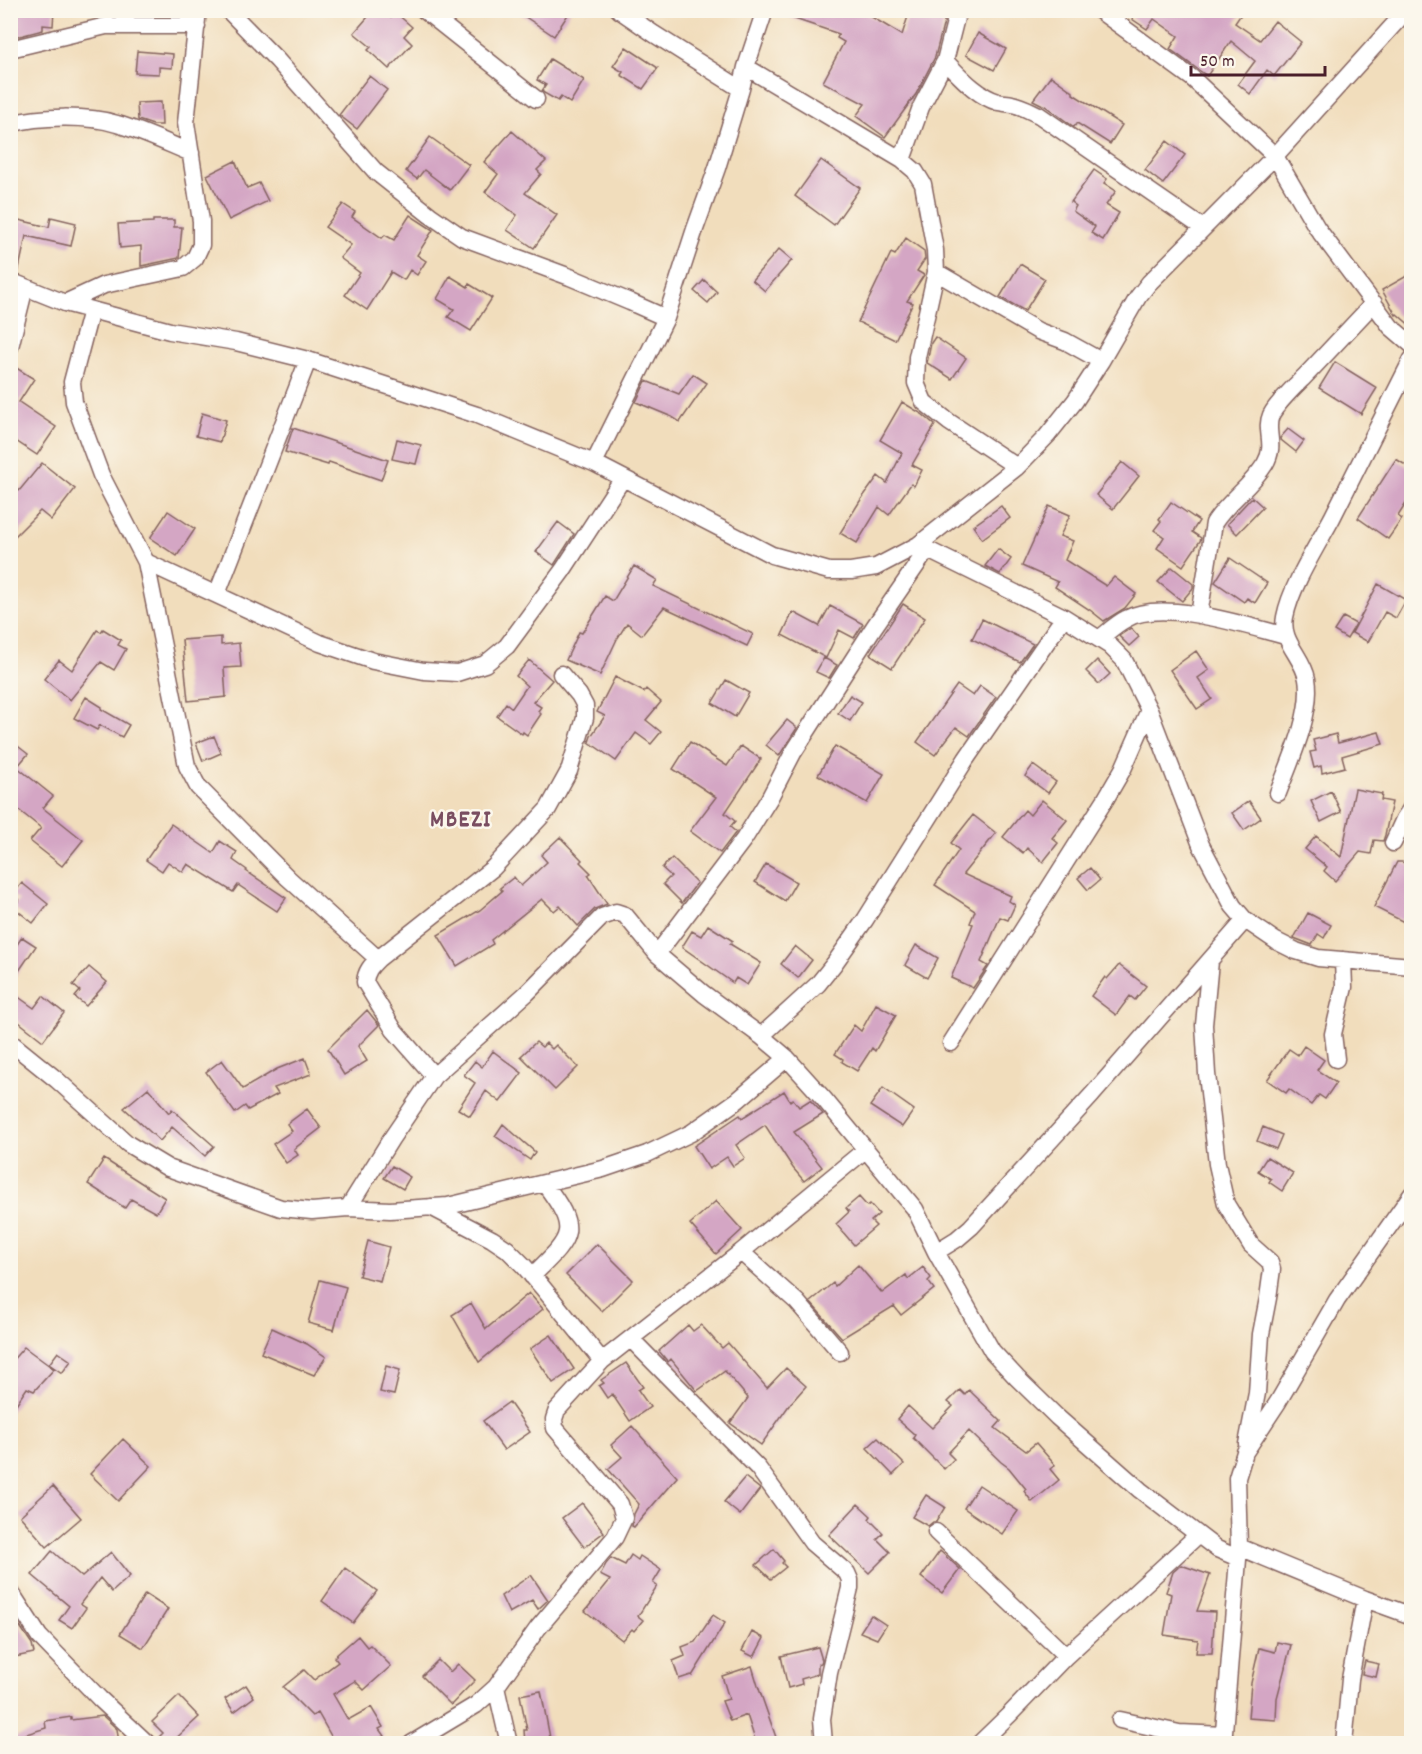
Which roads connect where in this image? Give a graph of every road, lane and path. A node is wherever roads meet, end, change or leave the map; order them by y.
1 (228, 10) edge
2 (424, 10) edge
3 (619, 10) edge
4 (765, 10) edge
5 (958, 10) edge
6 (1099, 10) edge
7 (1407, 10) edge
8 (198, 18) edge
9 (10, 49) edge
10 (945, 61) junction
11 (746, 67) junction
12 (741, 89) junction
13 (536, 99) dead end
14 (10, 124) edge
15 (191, 153) junction
16 (1275, 156) junction
17 (903, 160) junction
18 (1203, 228) junction
19 (936, 273) junction
20 (18, 284) edge
21 (65, 303) junction
22 (1374, 303) junction
23 (91, 310) junction
24 (666, 318) junction
25 (1412, 345) edge
26 (10, 347) edge
27 (1412, 359) edge
28 (308, 360) junction
29 (1101, 361) junction
30 (594, 463) junction
31 (1017, 467) junction
32 (623, 478) junction
33 (922, 548) junction
34 (146, 562) junction
35 (217, 594) junction
36 (1199, 615) junction
37 (1064, 617) junction
38 (1286, 636) junction
39 (1099, 639) junction
40 (561, 674) dead end
41 (1149, 710) junction
42 (1278, 793) dead end
43 (1412, 807) edge
44 (1393, 843) dead end
45 (1245, 920) junction
46 (657, 954) junction
47 (378, 958) junction
48 (1343, 960) junction
49 (1210, 961) junction
50 (1412, 966) edge
51 (761, 1036) junction
52 (10, 1042) edge
53 (951, 1043) dead end
54 (787, 1058) junction
55 (1336, 1059) dead end
56 (434, 1076) junction
57 (865, 1150) junction
58 (544, 1183) junction
59 (1412, 1194) edge
60 (430, 1207) junction
61 (348, 1208) junction
62 (741, 1252) junction
63 (936, 1252) junction
64 (532, 1276) junction
65 (631, 1339) junction
66 (840, 1352) dead end
67 (602, 1361) junction
68 (1245, 1452) junction
69 (936, 1532) dead end
70 (1198, 1535) junction
71 (1239, 1553) junction
72 (10, 1591) edge
73 (1365, 1599) junction
74 (1412, 1616) edge
75 (1066, 1656) junction
76 (496, 1687) junction
77 (1120, 1720) dead end
78 (1223, 1739) edge
79 (148, 1743) edge
80 (411, 1743) edge
81 (509, 1743) edge
82 (824, 1743) edge
83 (979, 1743) edge
84 (1344, 1743) edge

1 - 24 street
2 - 13 street
3 - 12 street
4 - 11 street
5 - 10 street
6 - 16 street
7 - 16 street
8 - 9 street
8 - 15 street
10 - 17 street
10 - 18 street
11 - 12 street
11 - 17 street
12 - 24 street
14 - 15 street
15 - 21 street
16 - 18 street
16 - 22 street
17 - 19 street
18 - 29 street
19 - 29 street
19 - 31 street
20 - 21 street
20 - 26 street
21 - 23 street
22 - 25 street
22 - 36 street
23 - 28 street
23 - 34 street
24 - 30 street
27 - 38 street
28 - 30 street
28 - 35 street
29 - 31 street
30 - 32 street
31 - 33 street
32 - 33 street
32 - 35 street
33 - 37 street
33 - 46 street
34 - 35 street
34 - 47 street
36 - 38 street
36 - 39 street
37 - 39 street
37 - 51 street
38 - 42 street
39 - 41 street
40 - 47 street
41 - 45 street
41 - 53 street
43 - 44 street
45 - 48 street
45 - 49 street
46 - 51 street
46 - 56 street
47 - 56 street
48 - 50 street
48 - 55 street
49 - 63 street
49 - 68 street
51 - 54 street
52 - 61 street
54 - 57 street
54 - 58 street
56 - 61 street
57 - 62 street
57 - 63 street
58 - 60 street
58 - 64 street
59 - 68 street
60 - 61 street
60 - 64 street
62 - 65 street
62 - 66 street
63 - 70 street
64 - 67 street
65 - 67 street
65 - 82 street
67 - 76 street
68 - 71 street
69 - 75 street
70 - 71 street
70 - 75 street
71 - 73 street
71 - 78 street
72 - 79 street
73 - 74 street
73 - 84 street
75 - 83 street
76 - 80 street
76 - 81 street
77 - 78 street

